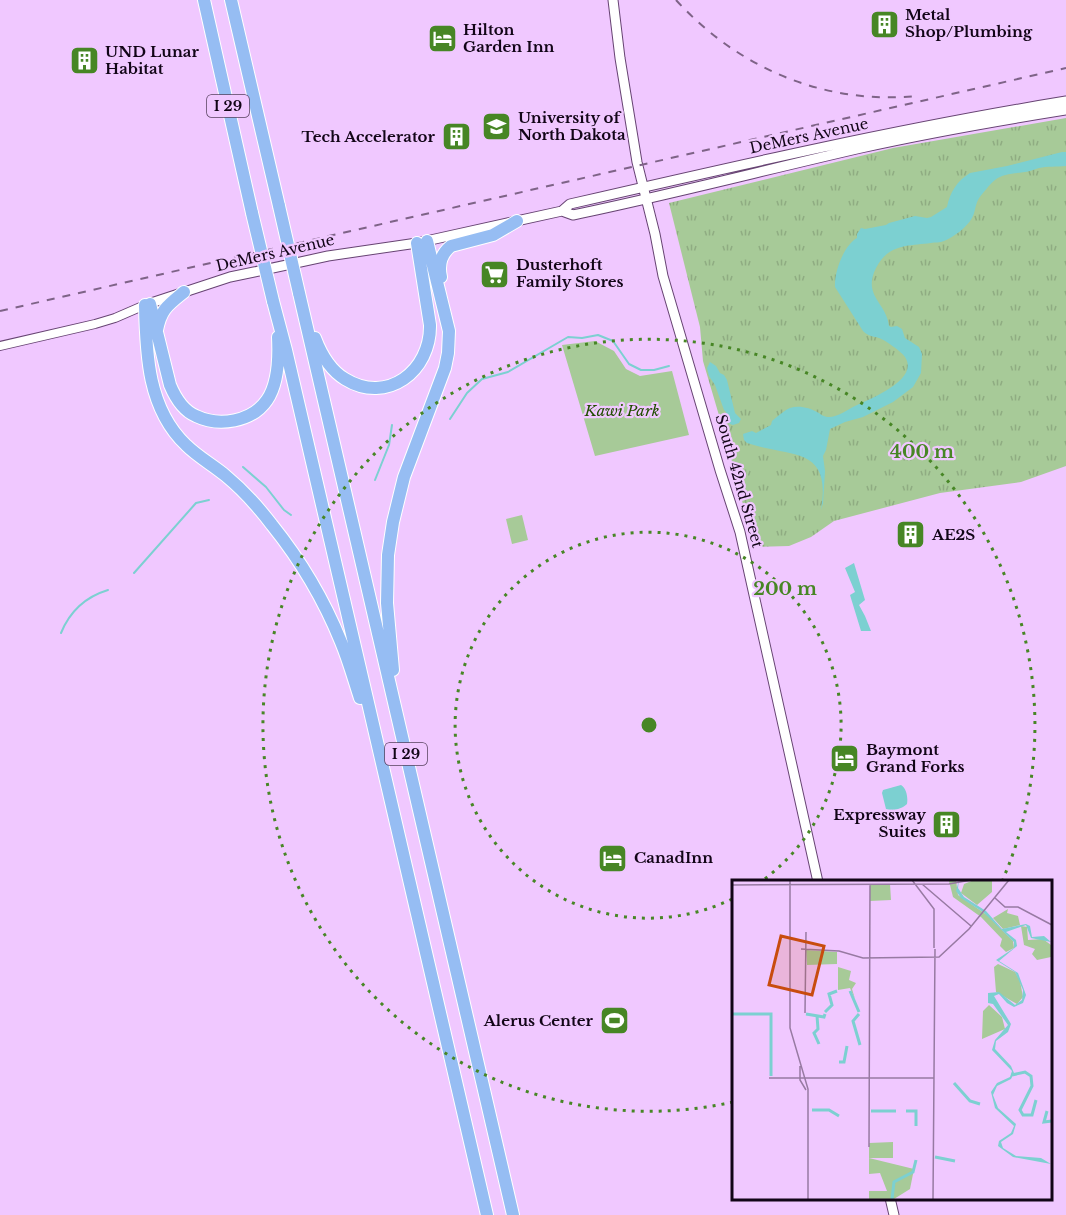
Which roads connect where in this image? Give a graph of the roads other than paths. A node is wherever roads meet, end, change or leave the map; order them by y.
1 (204, 0) edge
2 (231, 0) edge
3 (613, 0) edge
4 (1066, 101) edge
5 (1066, 110) edge
6 (643, 187) junction
7 (647, 199) junction
8 (562, 211) junction
9 (518, 221) junction
10 (422, 242) junction
11 (184, 292) junction
12 (300, 299) junction
13 (148, 304) junction
14 (274, 306) junction
15 (157, 331) junction
16 (449, 331) junction
17 (0, 346) edge
18 (399, 725) junction
19 (378, 746) junction
20 (818, 880) edge
21 (890, 1200) edge
22 (487, 1215) edge
23 (513, 1215) edge
24 (894, 1215) edge

1 - 14 highway, I 29, bridge
2 - 12 highway, I 29, bridge
3 - 6 main road, South 42nd Street
4 - 6 main road, DeMers Avenue
5 - 7 main road, DeMers Avenue
6 - 7 main road, South 42nd Street
6 - 8 main road, DeMers Avenue
7 - 8 main road, DeMers Avenue
7 - 20 main road, South 42nd Street
8 - 9 main road, DeMers Avenue
9 - 10 main road, DeMers Avenue
9 - 16 highway
10 - 11 main road, DeMers Avenue
10 - 12 highway
10 - 16 highway
11 - 13 main road, DeMers Avenue
11 - 15 highway
12 - 18 highway, I 29
13 - 15 highway
13 - 17 street, DeMers Avenue
13 - 19 highway
14 - 15 highway
14 - 19 highway, I 29
16 - 18 highway
18 - 23 highway, I 29
19 - 22 highway, I 29
21 - 24 main road

